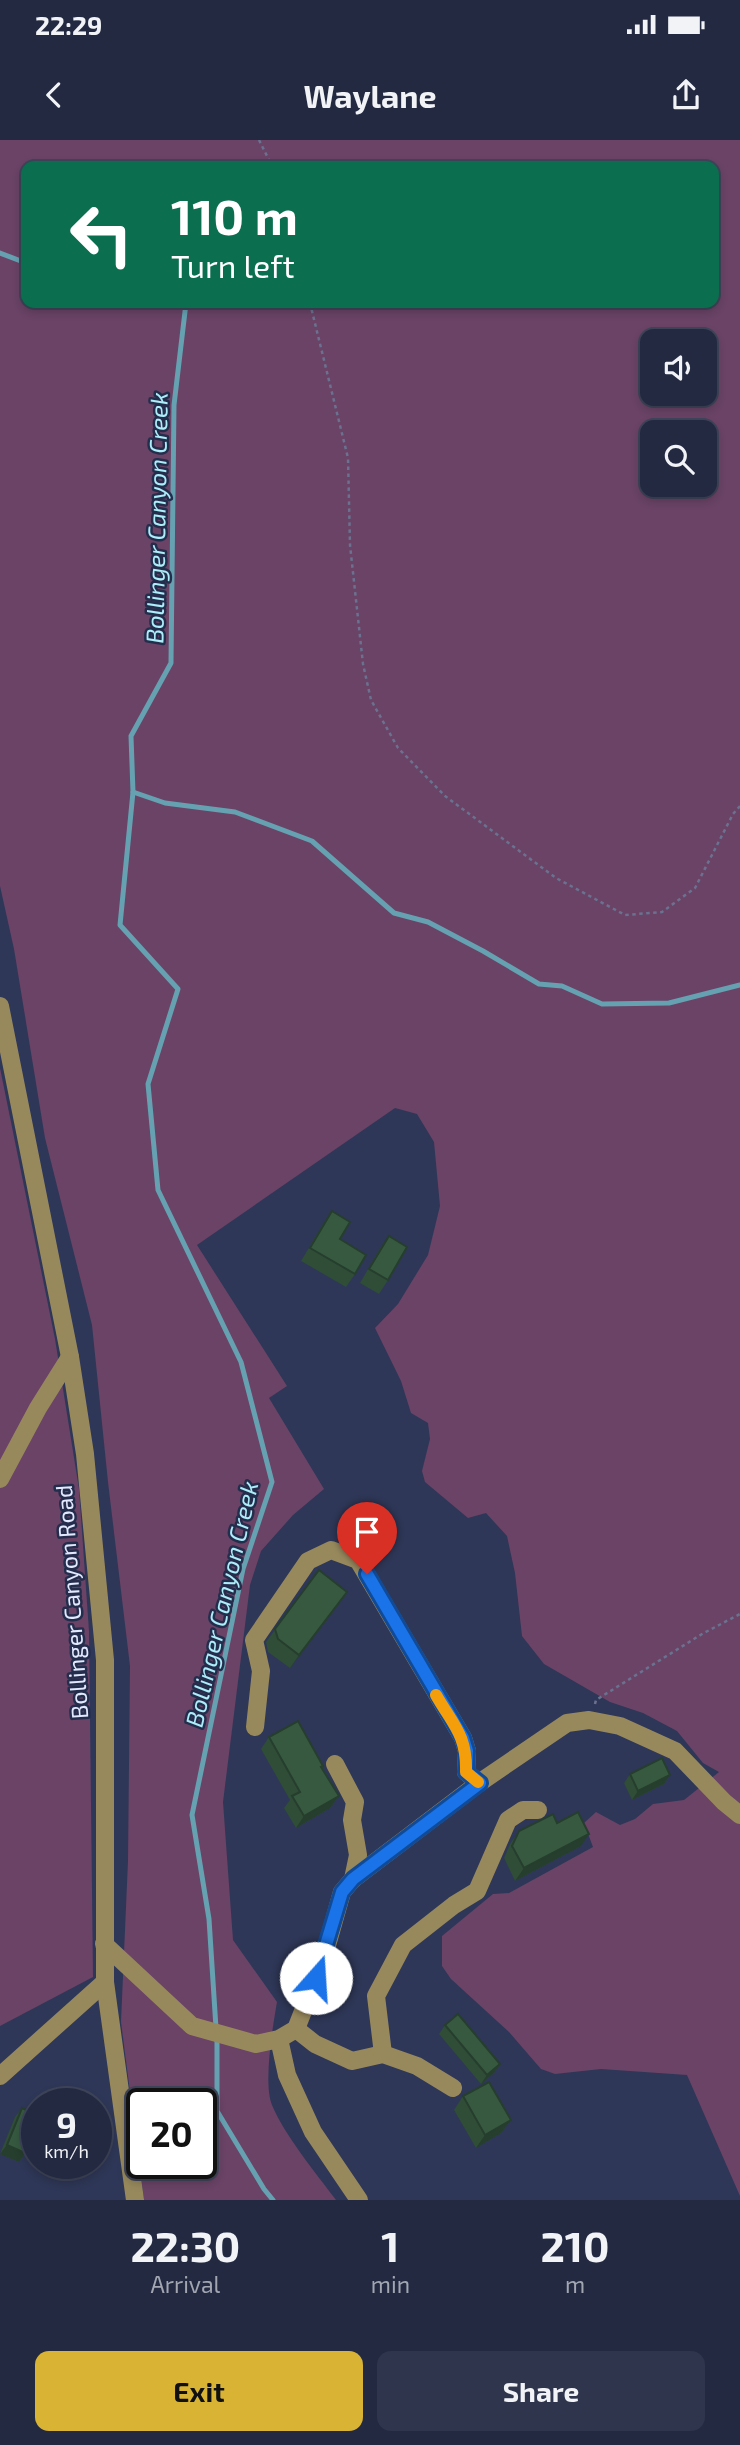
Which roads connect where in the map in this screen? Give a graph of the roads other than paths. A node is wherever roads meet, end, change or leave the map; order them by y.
1 (0, 1006) edge
2 (70, 1357) junction
3 (0, 1479) edge
4 (255, 1727) dead end
5 (335, 1764) dead end
6 (480, 1783) junction
7 (538, 1810) dead end
8 (740, 1815) edge
9 (353, 1879) junction
10 (104, 1944) junction
11 (105, 1982) junction
12 (296, 2029) junction
13 (279, 2039) junction
14 (383, 2054) junction
15 (0, 2076) edge
16 (453, 2088) dead end
17 (135, 2200) edge
18 (359, 2200) edge

1 - 2 street, Bollinger Canyon Road
2 - 3 street
2 - 10 street, Bollinger Canyon Road
4 - 6 street
5 - 9 street
6 - 8 street
6 - 9 street
7 - 14 street
9 - 12 street
10 - 11 street, Bollinger Canyon Road
10 - 13 street
11 - 15 street
11 - 17 street, Bollinger Canyon Road
12 - 13 street
12 - 14 street
13 - 18 street
14 - 16 street

